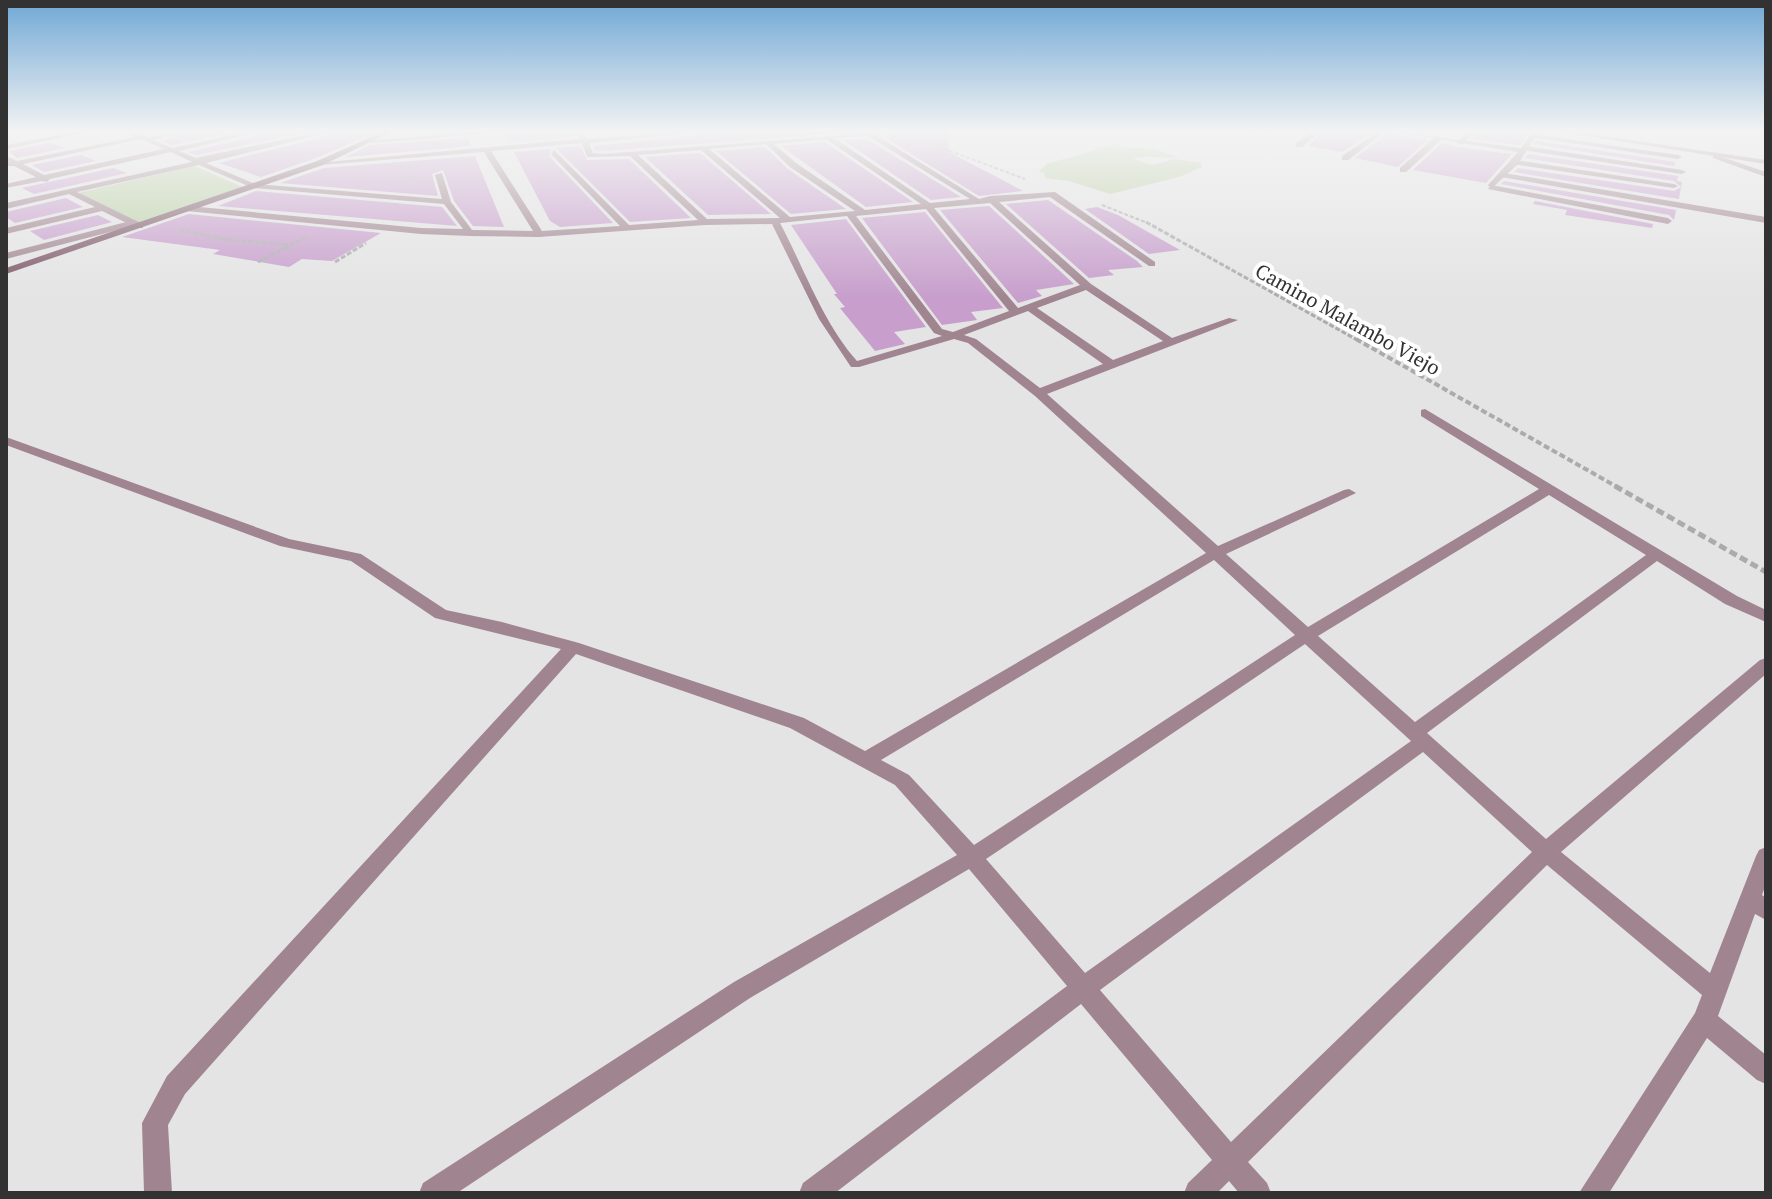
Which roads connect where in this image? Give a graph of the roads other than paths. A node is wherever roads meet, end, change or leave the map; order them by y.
1 (61, 187) edge
2 (91, 187) edge
3 (250, 187) edge
4 (265, 187) edge
5 (443, 187) edge
6 (510, 187) edge
7 (588, 187) edge
8 (667, 187) edge
9 (745, 187) edge
10 (826, 187) edge
11 (901, 187) edge
12 (957, 187) edge
13 (1491, 187) edge
14 (1574, 187) edge
15 (70, 192) junction
16 (990, 198) junction
17 (975, 199) junction
18 (447, 202) junction
19 (926, 204) junction
20 (6, 206) edge
21 (102, 208) junction
22 (189, 209) junction
23 (863, 212) junction
24 (850, 214) junction
25 (781, 220) junction
26 (1766, 220) edge
27 (1668, 221) dead end
28 (705, 222) junction
29 (141, 224) junction
30 (627, 228) junction
31 (6, 231) edge
32 (470, 233) junction
33 (539, 234) junction
34 (6, 256) edge
35 (1152, 264) dead end
36 (6, 271) edge
37 (1087, 286) junction
38 (1030, 308) junction
39 (1016, 313) junction
40 (1233, 320) dead end
41 (945, 333) junction
42 (1171, 342) junction
43 (1112, 365) junction
44 (1039, 393) junction
45 (1425, 413) dead end
46 (6, 441) edge
47 (1548, 489) junction
48 (1349, 493) dead end
49 (1216, 553) junction
50 (1656, 555) junction
51 (1766, 617) edge
52 (1307, 635) junction
53 (573, 647) junction
54 (1766, 664) edge
55 (1419, 737) junction
56 (866, 760) junction
57 (1546, 852) junction
58 (1766, 856) edge
59 (972, 857) junction
60 (1758, 904) edge
61 (1083, 988) junction
62 (1716, 992) junction
63 (1704, 1020) junction
64 (1766, 1071) edge
65 (1230, 1163) junction
66 (158, 1193) edge
67 (433, 1193) edge
68 (813, 1193) edge
69 (1198, 1193) edge
70 (1257, 1193) edge
71 (1593, 1193) edge

1 - 15 street
2 - 15 street
3 - 22 street
4 - 18 street
5 - 18 street
6 - 33 street
7 - 30 street
8 - 28 street
9 - 25 street
10 - 23 street
11 - 19 street
12 - 17 street
13 - 27 street
14 - 26 street
15 - 20 street
15 - 21 street
16 - 17 street
16 - 35 street
16 - 37 street
17 - 19 street
18 - 32 street
19 - 23 street
19 - 39 street
21 - 29 street
21 - 31 street
22 - 29 street
22 - 32 street
23 - 24 street
24 - 25 street
24 - 41 street
25 - 28 street
25 - 41 street
28 - 30 street
29 - 34 street
29 - 36 street
30 - 33 street
32 - 33 street
37 - 38 street
37 - 42 street
38 - 39 street
38 - 43 street
39 - 41 street
40 - 42 street
41 - 44 street
42 - 43 street
43 - 44 street
44 - 49 street
45 - 47 street
46 - 53 street
47 - 50 street
47 - 52 street
48 - 49 street
49 - 52 street
49 - 56 street
50 - 51 street
50 - 55 street
52 - 55 street
52 - 59 street
53 - 56 street
53 - 66 street
54 - 57 street
55 - 57 street
55 - 61 street
56 - 59 street
57 - 62 street
57 - 65 street
58 - 60 street
59 - 61 street
59 - 67 street
60 - 62 street
61 - 65 street
61 - 68 street
62 - 63 street
63 - 64 street
63 - 71 street
65 - 69 street
65 - 70 street

